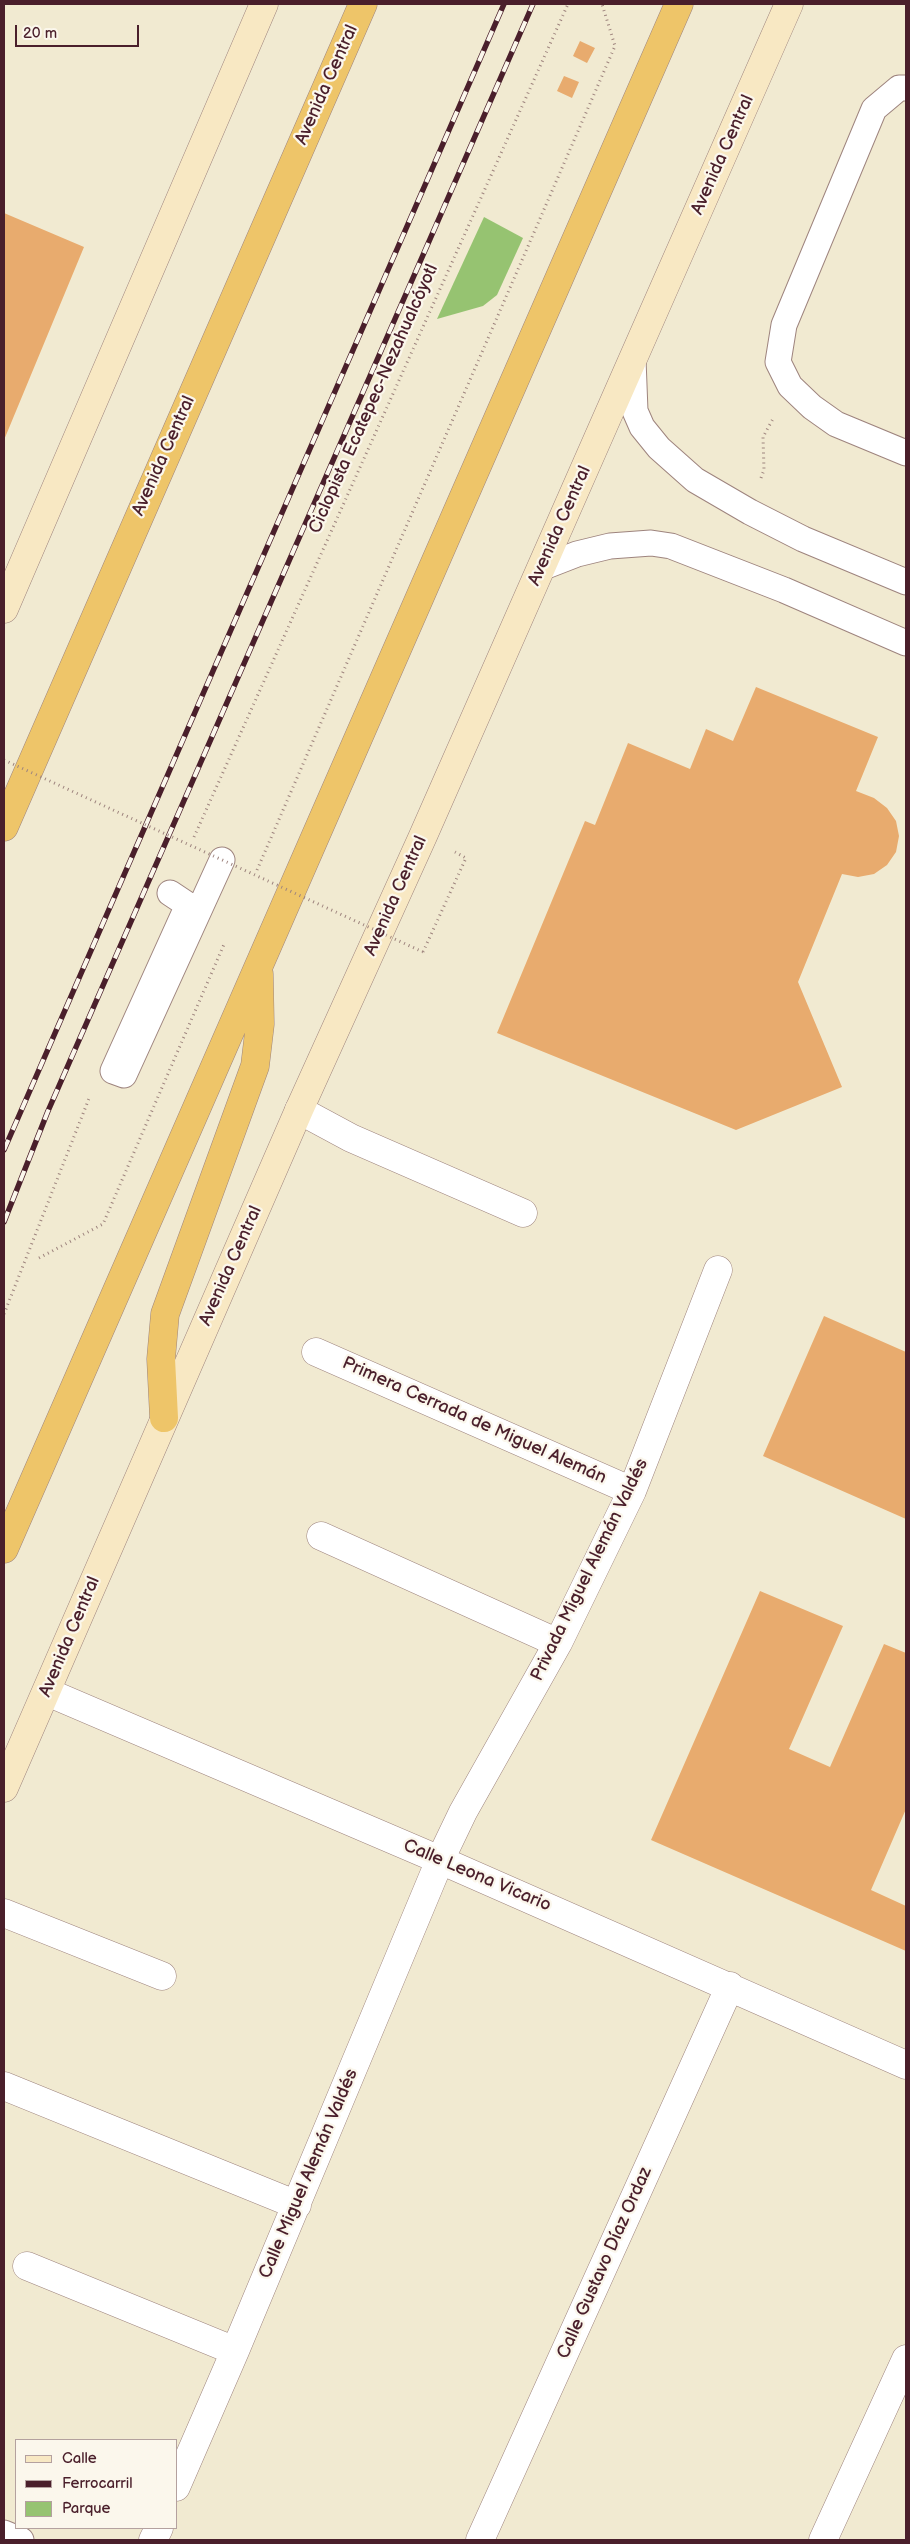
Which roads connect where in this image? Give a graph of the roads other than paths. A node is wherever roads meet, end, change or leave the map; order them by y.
1 (264, 4) edge
2 (363, 4) edge
3 (679, 4) edge
4 (789, 4) edge
5 (906, 88) edge
6 (633, 359) junction
7 (906, 453) edge
8 (541, 568) junction
9 (906, 582) edge
10 (4, 609) edge
11 (906, 643) edge
12 (4, 827) edge
13 (222, 860) road end
14 (179, 899) dead end
15 (258, 967) junction
16 (299, 1110) junction
17 (523, 1213) dead end
18 (718, 1270) dead end
19 (316, 1352) dead end
20 (164, 1418) junction
21 (632, 1491) junction
22 (322, 1536) dead end
23 (4, 1549) edge
24 (558, 1643) junction
25 (47, 1692) junction
26 (4, 1788) edge
27 (440, 1860) junction
28 (4, 1913) edge
29 (162, 1976) dead end
30 (730, 1986) junction
31 (906, 2065) edge
32 (4, 2086) edge
33 (297, 2204) junction
34 (28, 2266) dead end
35 (236, 2351) junction
36 (906, 2359) edge
37 (178, 2482) edge
38 (4, 2533) edge
39 (21, 2540) edge
40 (480, 2540) edge
41 (823, 2540) edge

1 - 10 main road
2 - 12 highway, Avenida Central
3 - 15 highway
4 - 6 main road, Avenida Central
5 - 7 lane
6 - 8 main road, Avenida Central
6 - 9 lane
8 - 11 lane
8 - 16 main road, Avenida Central
13 - 14 lane
15 - 20 highway
15 - 23 highway
16 - 17 street
16 - 20 main road, Avenida Central
18 - 21 street, Privada Miguel Alemán Valdés
19 - 21 street, Primera Cerrada de Miguel Alemán
20 - 25 main road, Avenida Central
21 - 24 street, Privada Miguel Alemán Valdés
22 - 24 street
24 - 27 street, Privada Miguel Alemán Valdés
25 - 26 main road, Avenida Central
25 - 27 street, Calle Leona Vicario
27 - 30 street, Calle Leona Vicario
27 - 33 street, Calle Miguel Alemán Valdés
28 - 29 street
30 - 31 street, Calle Leona Vicario
30 - 40 street, Calle Gustavo Díaz Ordaz
32 - 33 street
33 - 35 street, Calle Miguel Alemán Valdés
34 - 35 street
35 - 37 street, Calle Miguel Alemán Valdés
36 - 41 street
38 - 39 lane

